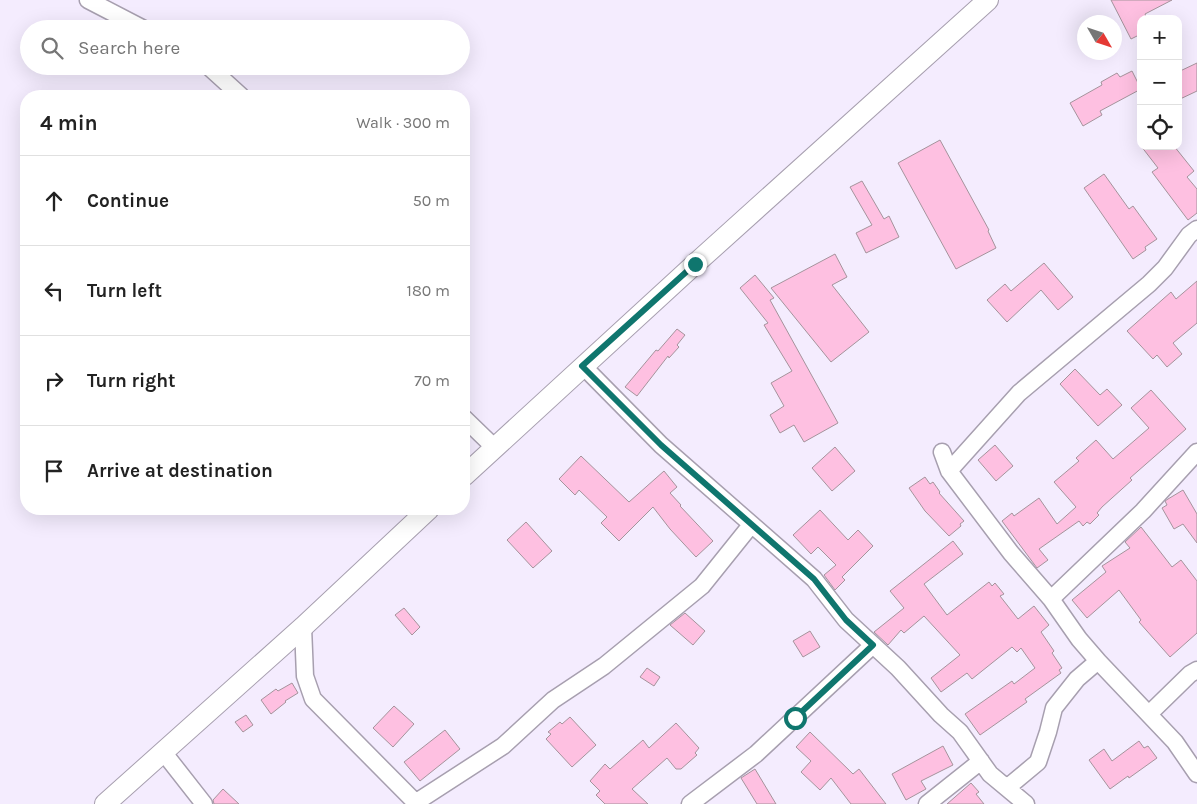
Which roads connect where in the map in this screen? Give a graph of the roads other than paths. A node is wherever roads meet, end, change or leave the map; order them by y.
1 (88, 0) edge
2 (988, 0) edge
3 (127, 20) edge
4 (218, 75) edge
5 (234, 90) edge
6 (1197, 229) edge
7 (582, 366) junction
8 (470, 424) edge
9 (494, 447) junction
10 (942, 452) dead end
11 (1197, 452) edge
12 (470, 470) edge
13 (949, 470) junction
14 (423, 515) edge
15 (751, 525) junction
16 (1050, 599) junction
17 (303, 628) junction
18 (873, 645) junction
19 (1098, 661) junction
20 (1197, 670) edge
21 (1149, 714) junction
22 (164, 753) junction
23 (981, 761) junction
24 (1197, 774) edge
25 (1008, 787) junction
26 (105, 804) edge
27 (204, 804) edge
28 (416, 804) edge
29 (690, 804) edge
30 (927, 804) edge
31 (1026, 804) edge

1 - 3 street
2 - 7 main road
4 - 5 street
6 - 13 street
7 - 9 main road
7 - 15 street
8 - 9 street
9 - 12 main road
10 - 13 street
11 - 16 street
13 - 16 street
14 - 17 main road
15 - 18 street
15 - 28 street
16 - 19 street
17 - 22 main road
17 - 28 street
18 - 23 street
18 - 29 street
19 - 21 street
19 - 25 street
20 - 21 street
21 - 24 street
22 - 26 main road
22 - 27 street
23 - 25 street
23 - 30 street
25 - 31 street

